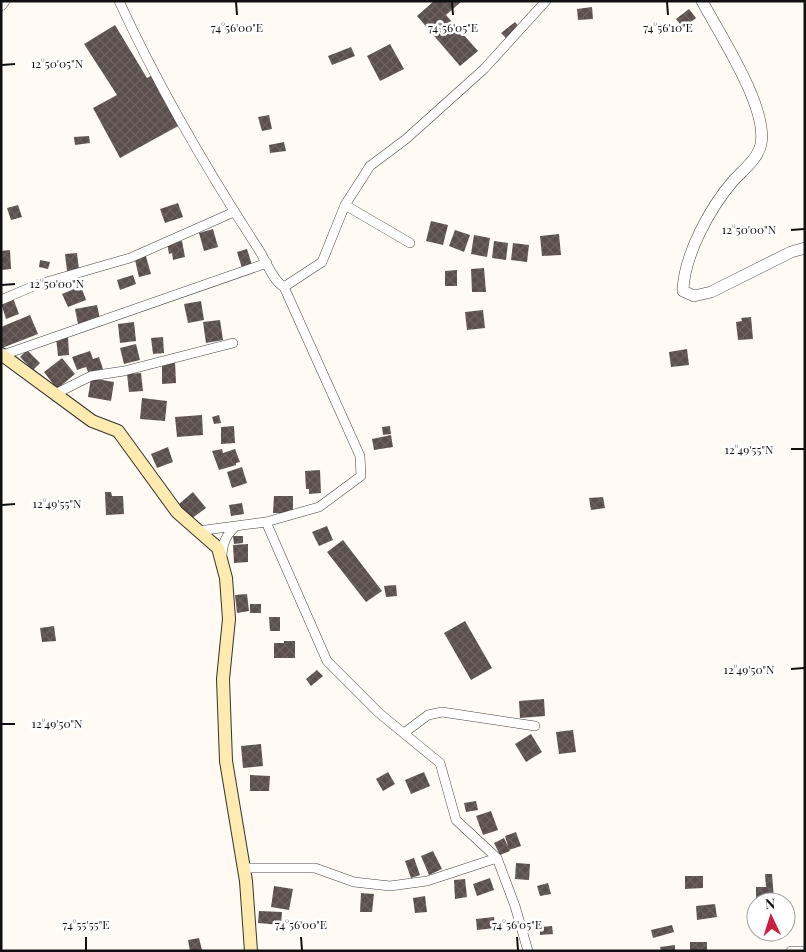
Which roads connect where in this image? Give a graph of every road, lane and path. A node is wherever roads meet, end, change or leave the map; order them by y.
1 (4, 1) edge
2 (120, 1) edge
3 (546, 1) edge
4 (702, 1) edge
5 (1, 5) edge
6 (344, 205) junction
7 (234, 212) junction
8 (410, 243) dead end
9 (805, 248) edge
10 (267, 263) junction
11 (284, 287) junction
12 (1, 300) edge
13 (233, 343) dead end
14 (2, 354) edge
15 (55, 394) junction
16 (266, 522) junction
17 (236, 526) junction
18 (198, 531) junction
19 (221, 560) junction
20 (535, 726) dead end
21 (404, 733) junction
22 (497, 858) junction
23 (244, 868) junction
24 (251, 951) edge
25 (528, 951) edge
26 (791, 951) edge
27 (801, 951) edge

1 - 5 street
2 - 7 street
3 - 6 street
4 - 9 street
6 - 8 street
6 - 11 street
7 - 10 street
7 - 12 street
10 - 11 street
10 - 14 street
11 - 16 street
13 - 15 street
14 - 15 main road
15 - 18 main road
16 - 17 street
16 - 21 street
17 - 18 street
17 - 19 street
18 - 19 main road
19 - 23 main road
20 - 21 street
21 - 22 street
22 - 23 street
22 - 25 street
23 - 24 main road
26 - 27 street

